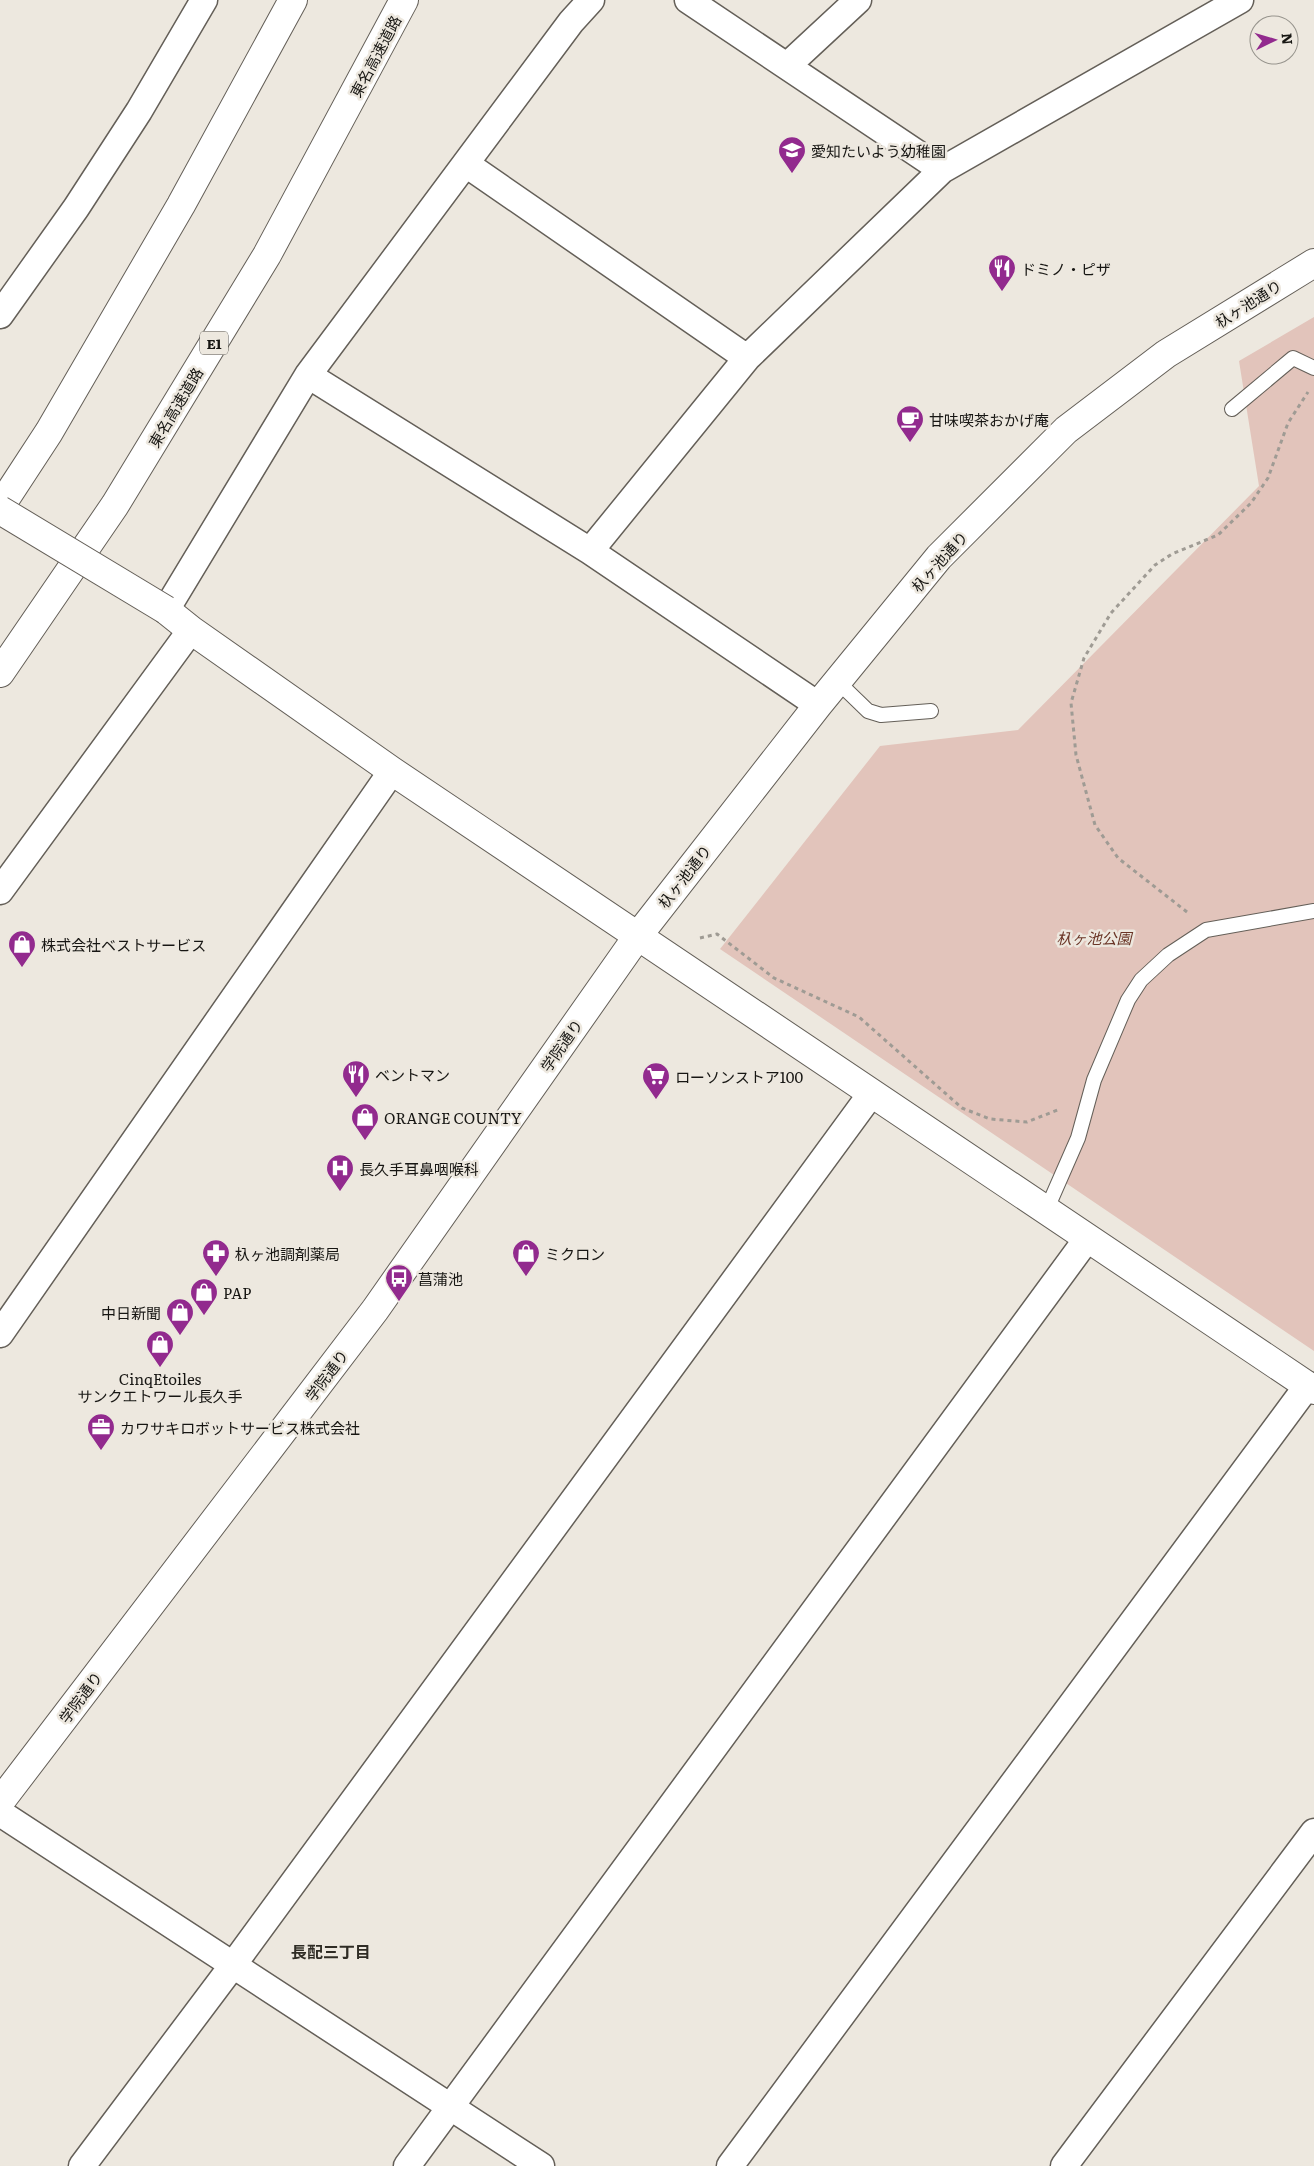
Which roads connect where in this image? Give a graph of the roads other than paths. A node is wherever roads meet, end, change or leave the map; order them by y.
1 (204, 0) edge
2 (293, 0) edge
3 (404, 0) edge
4 (591, 0) edge
5 (688, 0) edge
6 (858, 0) edge
7 (1240, 0) edge
8 (788, 65) junction
9 (466, 164) junction
10 (942, 170) junction
11 (1314, 263) edge
12 (0, 315) edge
13 (748, 358) junction
14 (1314, 368) edge
15 (308, 375) junction
16 (1232, 409) dead end
17 (0, 509) edge
18 (590, 551) junction
19 (166, 610) junction
20 (192, 630) junction
21 (0, 673) edge
22 (837, 681) junction
23 (818, 705) junction
24 (931, 711) dead end
25 (392, 771) junction
26 (0, 892) edge
27 (1314, 911) edge
28 (638, 937) junction
29 (871, 1094) junction
30 (1046, 1211) junction
31 (1086, 1239) junction
32 (0, 1334) edge
33 (1311, 1387) edge
34 (0, 1802) edge
35 (0, 1813) edge
36 (1314, 1832) edge
37 (233, 1965) junction
38 (451, 2107) junction
39 (82, 2166) edge
40 (407, 2166) edge
41 (541, 2166) edge
42 (730, 2166) edge
43 (1064, 2166) edge

1 - 12 street
2 - 17 main road
3 - 21 main road, 東名高速道路 / E1
4 - 9 street
5 - 8 street
6 - 8 street
7 - 10 street
8 - 10 street
9 - 13 street
9 - 15 street
10 - 13 street
11 - 22 main road, 杁ヶ池通り
13 - 18 street
14 - 16 lane
15 - 18 street
15 - 19 street
17 - 19 main road, bridge
18 - 23 street
19 - 20 main road
20 - 25 main road
20 - 26 street
22 - 23 main road, 杁ヶ池通り
22 - 24 lane
23 - 28 main road, 杁ヶ池通り
25 - 28 main road
25 - 32 street
27 - 30 lane
28 - 29 main road
28 - 34 main road, 学院通り
29 - 30 main road
29 - 37 street
30 - 31 main road
31 - 33 main road
31 - 38 street
33 - 42 street
35 - 37 street
36 - 43 street
37 - 38 street
37 - 39 street
38 - 40 street
38 - 41 street

